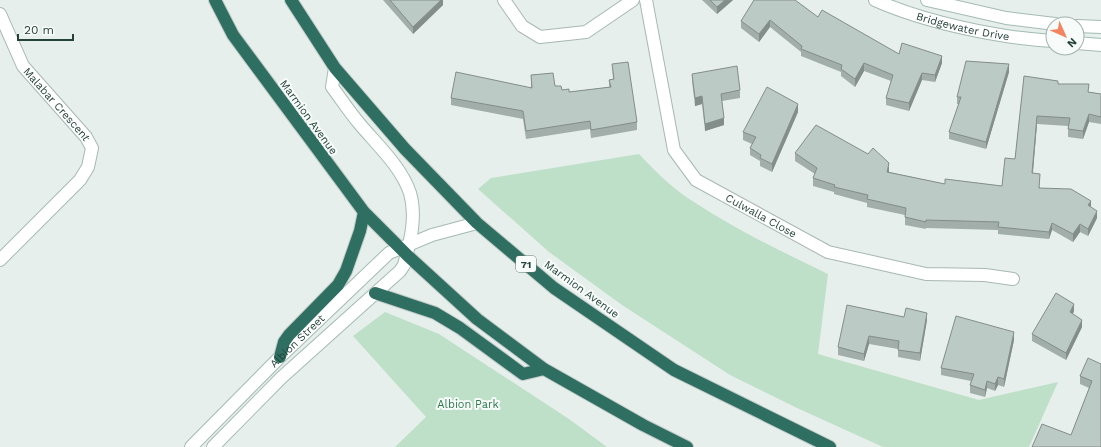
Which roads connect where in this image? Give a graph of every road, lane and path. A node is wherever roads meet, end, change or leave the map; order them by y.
1 (215, 0) edge
2 (291, 0) edge
3 (504, 0) edge
4 (633, 0) edge
5 (646, 0) edge
6 (876, 0) edge
7 (927, 0) edge
8 (0, 14) edge
9 (1045, 23) edge
10 (1085, 26) edge
11 (1101, 27) edge
12 (1045, 40) edge
13 (1085, 44) edge
14 (1101, 45) edge
15 (335, 68) junction
16 (364, 212) junction
17 (477, 223) junction
18 (405, 249) junction
19 (0, 260) edge
20 (1013, 279) dead end
21 (375, 293) junction
22 (280, 356) junction
23 (544, 369) junction
24 (191, 447) edge
25 (213, 447) edge
26 (687, 447) edge
27 (830, 447) edge

1 - 16 highway, Marmion Avenue
2 - 15 highway, Marmion Avenue / 71
3 - 4 street
5 - 20 street, Culwalla Close
6 - 12 street, Bridgewater Drive
7 - 9 street, Bridgewater Drive
8 - 19 street, Malabar Crescent
10 - 11 street
13 - 14 street
15 - 17 highway, Marmion Avenue / 71
15 - 18 street, Albion Street
16 - 18 highway, Marmion Avenue
16 - 22 highway
17 - 18 street, Albion Street
17 - 27 highway, Marmion Avenue / 71
18 - 21 street, Albion Street
18 - 22 street, Albion Street
18 - 23 highway, Marmion Avenue
21 - 23 highway
21 - 25 street, Albion Street
22 - 24 street, Albion Street
23 - 26 highway, Marmion Avenue

